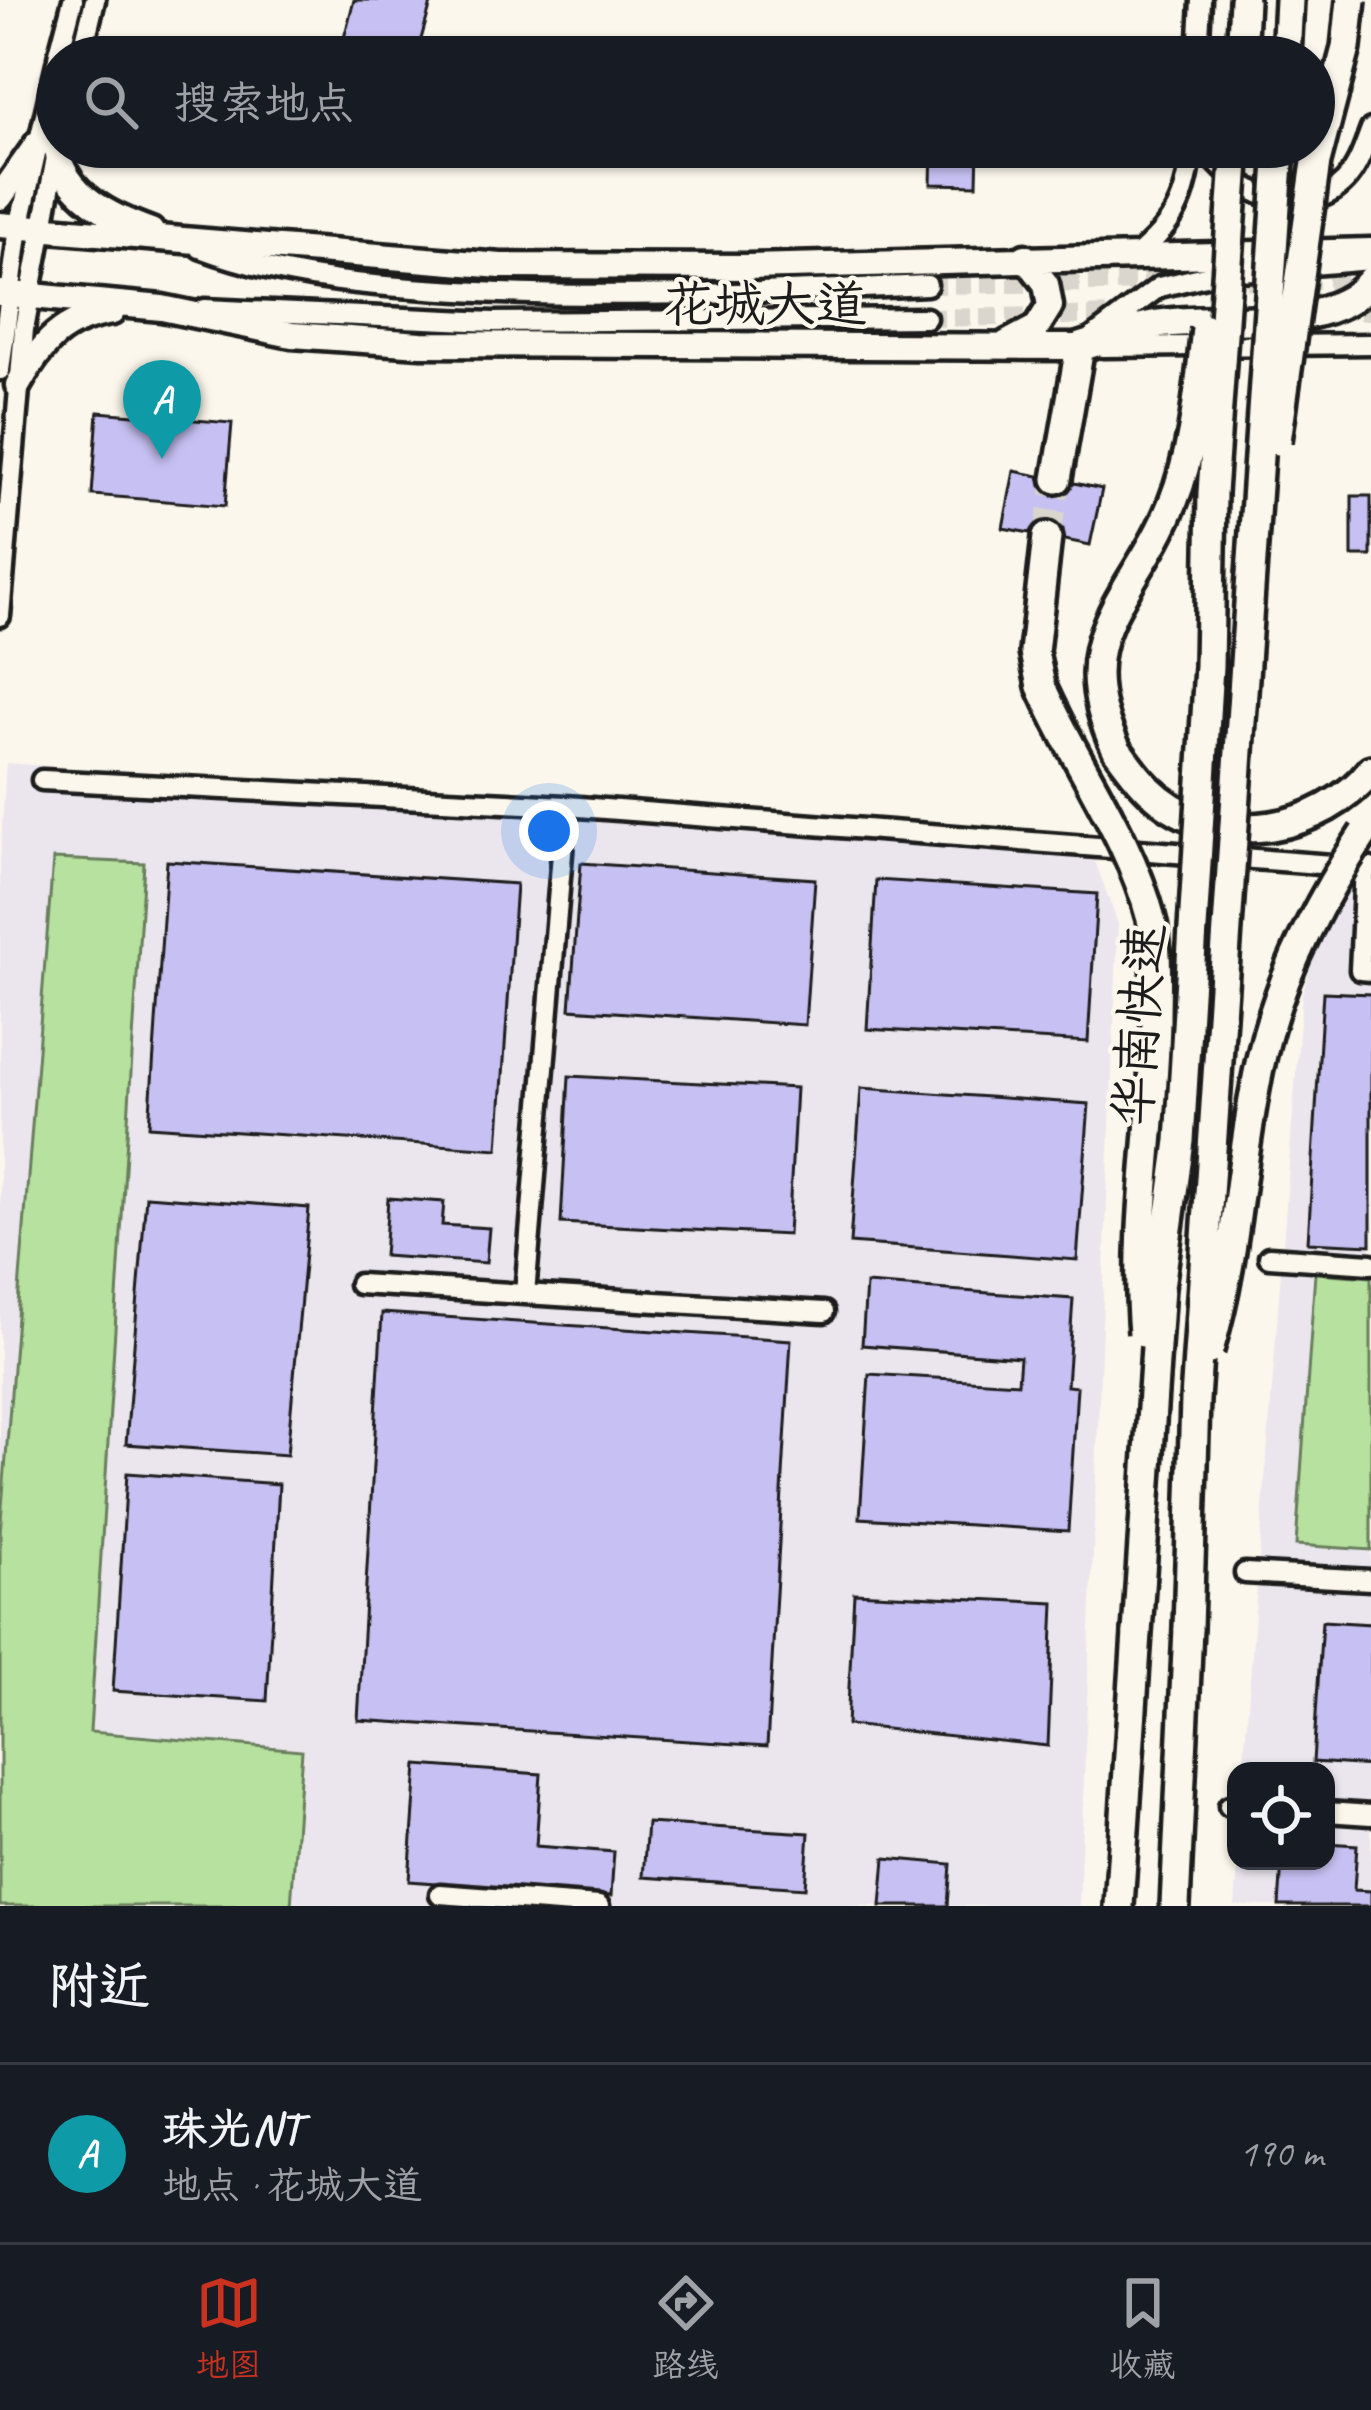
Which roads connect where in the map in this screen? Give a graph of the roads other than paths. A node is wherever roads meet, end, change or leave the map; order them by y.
1 (73, 0) edge
2 (95, 0) edge
3 (1201, 0) edge
4 (1244, 0) edge
5 (1288, 0) edge
6 (1352, 0) edge
7 (64, 36) edge
8 (86, 36) edge
9 (1199, 36) edge
10 (1242, 36) edge
11 (1287, 36) edge
12 (1335, 90) edge
13 (1371, 129) edge
14 (36, 162) edge
15 (43, 168) edge
16 (60, 168) edge
17 (1190, 168) edge
18 (1220, 168) edge
19 (1235, 168) edge
20 (1279, 168) edge
21 (1315, 168) edge
22 (1233, 196) junction
23 (0, 197) edge
24 (20, 227) edge
25 (187, 243) junction
26 (1371, 256) edge
27 (1024, 257) junction
28 (1134, 258) junction
29 (1371, 281) edge
30 (927, 285) tunnel mouth
31 (12, 294) edge
32 (162, 308) junction
33 (926, 318) tunnel mouth
34 (1371, 344) edge
35 (999, 346) junction
36 (1080, 347) junction
37 (9, 377) edge
38 (1057, 479) tunnel mouth
39 (1047, 536) tunnel mouth
40 (0, 616) edge
41 (1249, 616) junction
42 (1371, 770) edge
43 (42, 780) dead end
44 (566, 806) junction
45 (1368, 829) edge
46 (1368, 868) edge
47 (1371, 971) edge
48 (1269, 1257) dead end
49 (1371, 1264) edge
50 (359, 1284) dead end
51 (525, 1294) junction
52 (824, 1312) dead end
53 (1195, 1400) junction
54 (1150, 1417) junction
55 (1245, 1573) dead end
56 (1371, 1580) edge
57 (1335, 1813) edge
58 (1371, 1815) edge
59 (440, 1894) dead end
60 (599, 1906) edge
61 (1119, 1906) edge
62 (1175, 1906) edge

1 - 7 street
2 - 8 street
3 - 9 street
4 - 10 highway
5 - 11 highway
6 - 12 highway, bridge
13 - 18 street
14 - 23 main road
15 - 24 street
16 - 25 main road
17 - 28 street
19 - 22 highway, 华南快速, bridge
20 - 41 highway, 华南快速, bridge
21 - 41 highway, bridge
22 - 42 highway, bridge
22 - 54 highway, 华南快速, bridge
24 - 25 main road, 花城大道
24 - 31 street
25 - 27 main road, 花城大道
25 - 30 street, 花城大道
26 - 28 main road, 花城大道
26 - 36 street
27 - 28 main road, 花城大道
27 - 35 main road
29 - 36 highway
31 - 32 main road, 花城大道
31 - 37 street
32 - 33 street, 花城大道
32 - 35 main road, 花城大道
32 - 37 main road
34 - 36 street, 花城大道
35 - 36 main road, 花城大道
36 - 38 highway
37 - 40 street
39 - 54 highway, bridge
41 - 53 highway, 华南快速, bridge
43 - 44 street
44 - 46 street
44 - 51 street
45 - 53 highway, bridge
46 - 47 street
48 - 49 street
50 - 51 street
51 - 52 street
53 - 62 highway, 华南快速, bridge
54 - 61 highway, 华南快速, bridge
55 - 56 street
57 - 58 street
59 - 60 street

